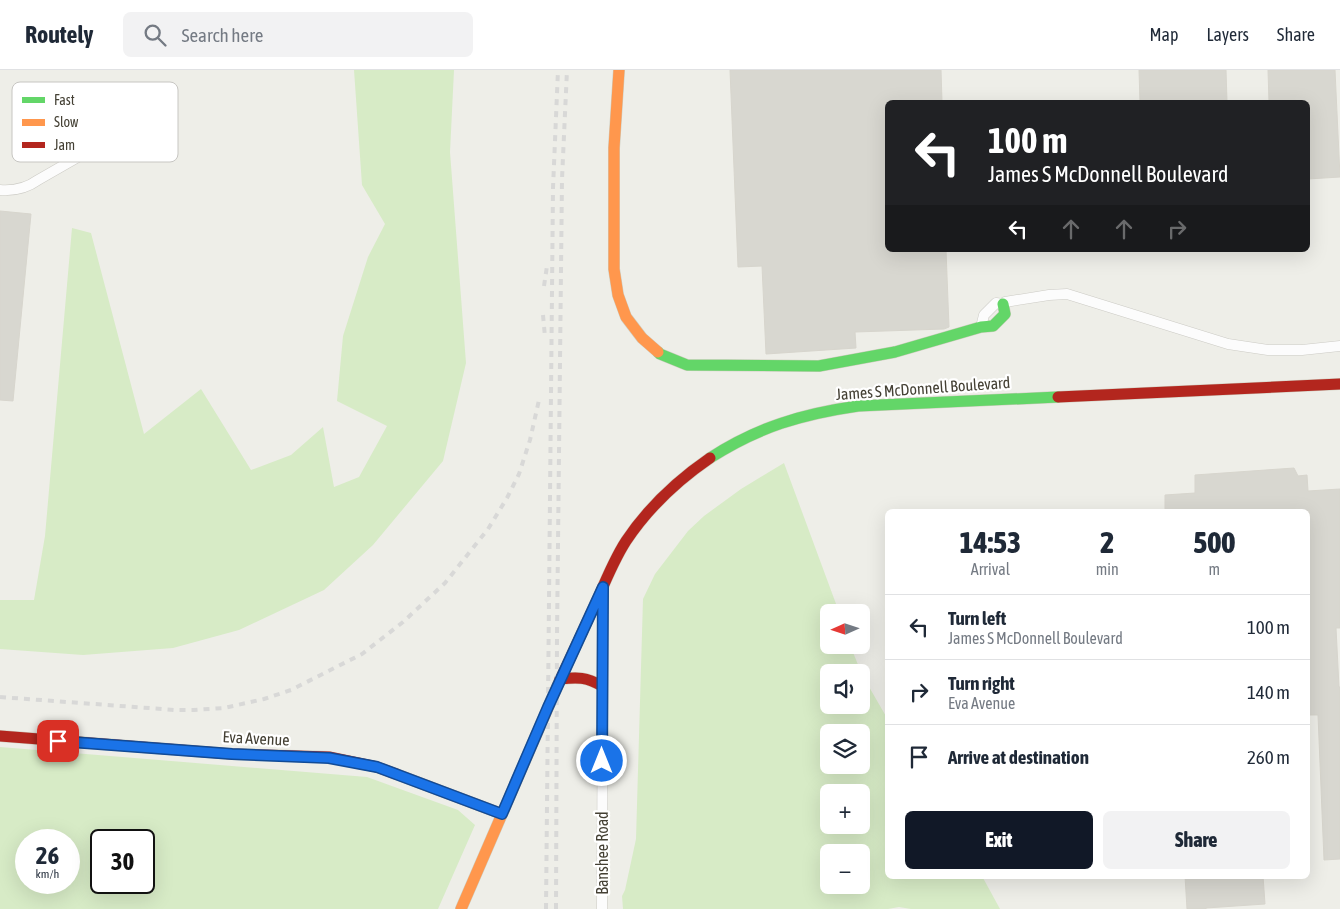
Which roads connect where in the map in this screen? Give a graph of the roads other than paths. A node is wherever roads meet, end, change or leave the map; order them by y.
1 (619, 70) edge
2 (68, 162) edge
3 (0, 190) edge
4 (1003, 304) joint
5 (1340, 346) edge
6 (1340, 384) edge
7 (603, 587) junction
8 (560, 679) junction
9 (602, 686) junction
10 (0, 736) edge
11 (502, 814) junction
12 (461, 909) edge
13 (602, 909) edge

1 - 4 main road
2 - 3 street
4 - 5 street
6 - 7 main road, James S McDonnell Boulevard
7 - 8 main road, James S McDonnell Boulevard
7 - 9 street, Banshee Road
8 - 9 main road
8 - 11 main road, James S McDonnell Boulevard
9 - 13 street, Banshee Road
10 - 11 main road, Eva Avenue
11 - 12 main road, James S McDonnell Boulevard

